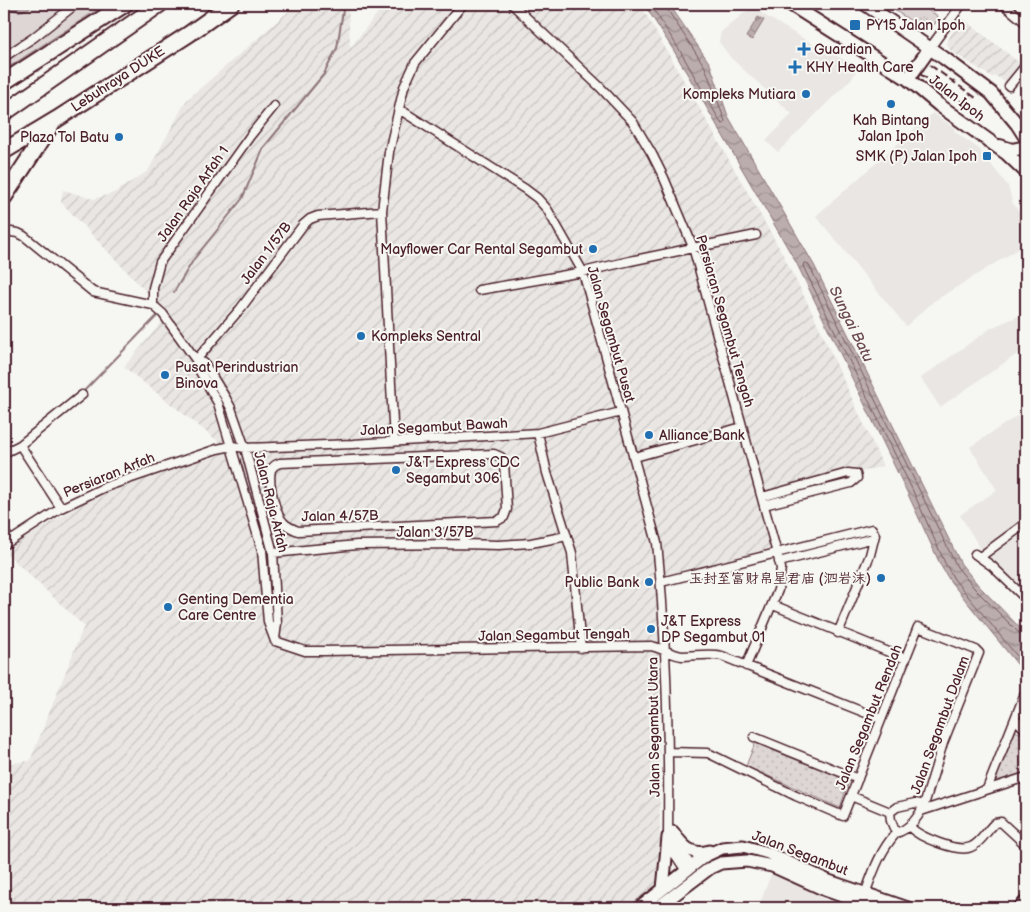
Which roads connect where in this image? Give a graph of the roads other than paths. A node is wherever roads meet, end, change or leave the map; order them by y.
1 (76, 4) edge
2 (126, 4) edge
3 (160, 4) edge
4 (236, 4) edge
5 (463, 4) edge
6 (512, 4) edge
7 (790, 4) edge
8 (865, 4) edge
9 (962, 4) edge
10 (1003, 4) edge
11 (226, 8) edge
12 (1026, 22) edge
13 (109, 39) junction
14 (930, 48) junction
15 (54, 50) junction
16 (4, 57) edge
17 (1026, 65) edge
18 (908, 79) junction
19 (4, 82) edge
20 (1009, 86) dead end
21 (4, 90) edge
22 (4, 101) edge
23 (274, 106) dead end
24 (399, 109) junction
25 (4, 113) edge
26 (53, 122) junction
27 (1022, 126) edge
28 (1026, 138) edge
29 (992, 144) junction
30 (1026, 147) edge
31 (4, 151) edge
32 (1026, 172) edge
33 (4, 197) edge
34 (382, 211) junction
35 (4, 230) edge
36 (756, 235) dead end
37 (693, 247) junction
38 (582, 272) junction
39 (479, 290) dead end
40 (153, 305) junction
41 (196, 360) junction
42 (82, 395) dead end
43 (621, 412) junction
44 (742, 427) junction
45 (538, 433) junction
46 (461, 438) junction
47 (405, 441) junction
48 (394, 442) junction
49 (353, 444) junction
50 (20, 445) junction
51 (232, 446) junction
52 (245, 448) junction
53 (4, 453) edge
54 (462, 455) junction
55 (634, 457) junction
56 (406, 458) junction
57 (354, 461) junction
58 (763, 501) junction
59 (61, 508) junction
60 (1026, 523) edge
61 (464, 524) junction
62 (356, 529) junction
63 (4, 531) edge
64 (567, 536) junction
65 (874, 538) junction
66 (7, 543) edge
67 (464, 544) junction
68 (357, 545) junction
69 (777, 552) junction
70 (273, 553) junction
71 (779, 562) junction
72 (661, 582) junction
73 (1026, 586) edge
74 (1019, 592) junction
75 (1026, 599) edge
76 (772, 605) junction
77 (918, 627) joint
78 (838, 632) junction
79 (275, 641) junction
80 (581, 648) junction
81 (665, 649) junction
82 (906, 659) junction
83 (746, 666) junction
84 (1026, 691) edge
85 (881, 719) junction
86 (1015, 719) junction
87 (1026, 730) edge
88 (754, 737) dead end
89 (669, 752) junction
90 (1026, 777) edge
91 (858, 779) junction
92 (987, 789) junction
93 (851, 796) junction
94 (922, 808) junction
95 (890, 812) junction
96 (910, 827) junction
97 (671, 832) junction
98 (896, 833) junction
99 (1026, 844) edge
100 (722, 848) junction
101 (689, 869) junction
102 (790, 874) junction
103 (663, 889) junction
104 (865, 894) junction
105 (1026, 902) edge
106 (639, 908) edge
107 (651, 908) edge
108 (657, 908) edge
109 (876, 908) edge
110 (908, 908) edge
111 (1020, 908) edge

1 - 16 street
2 - 15 highway
3 - 13 highway
4 - 11 highway, Lebuhraya DUKE
5 - 24 street
6 - 37 street, Persiaran Segambut Tengah
7 - 18 main road, Jalan Ipoh
8 - 14 main road, Jalan Ipoh
9 - 14 street
10 - 12 street
11 - 26 highway, Lebuhraya DUKE
13 - 22 highway
13 - 25 highway
14 - 18 main road
14 - 27 main road, Jalan Ipoh
15 - 19 highway
15 - 21 highway
17 - 20 street
18 - 29 main road, Jalan Ipoh
23 - 40 street, Jalan Raja Arfah 1
24 - 34 street
24 - 38 street, Jalan Segambut Pusat
26 - 31 highway, Lebuhraya DUKE
26 - 33 highway
27 - 28 main road, Jalan Ipoh
29 - 30 main road
29 - 32 main road, Jalan Ipoh
34 - 41 street, Jalan 1/57B
34 - 48 street
35 - 40 street
36 - 37 street
37 - 38 street
37 - 44 street, Persiaran Segambut Tengah
38 - 39 street
38 - 43 street, Jalan Segambut Pusat
40 - 41 street, Jalan Raja Arfah
41 - 51 street, Jalan Raja Arfah
41 - 52 street, Jalan Raja Arfah
42 - 50 street
43 - 45 street, Jalan Segambut Bawah
43 - 55 street, Jalan Segambut Pusat
44 - 55 street
44 - 58 street, Persiaran Segambut Tengah
45 - 46 street, Jalan Segambut Bawah
45 - 64 street
46 - 47 street, Jalan Segambut Bawah
46 - 54 street
47 - 48 street, Jalan Segambut Bawah
47 - 56 street
48 - 49 street, Jalan Segambut Bawah
49 - 52 street, Jalan Segambut Bawah
49 - 57 street
50 - 53 street
50 - 59 street
51 - 52 street, Jalan Segambut Bawah
51 - 59 street, Persiaran Arfah
51 - 79 street, Jalan Raja Arfah
52 - 70 street, Jalan Raja Arfah
54 - 56 street, Jalan 4/57B
54 - 61 street, Jalan 4/57B
55 - 72 street, Jalan Segambut Pusat
56 - 57 street, Jalan 4/57B
57 - 62 street, Jalan 4/57B
58 - 58 street
58 - 69 street, Persiaran Segambut Tengah
59 - 66 street, Persiaran Arfah
60 - 74 street
61 - 62 street, Jalan 4/57B
61 - 67 street
62 - 68 street
63 - 66 street
64 - 67 street, Jalan 3/57B
64 - 80 street
65 - 69 street
65 - 71 street
65 - 78 street
67 - 68 street, Jalan 3/57B
68 - 70 street, Jalan 3/57B
69 - 71 street, Persiaran Segambut Tengah
69 - 72 street
70 - 79 street, Jalan Raja Arfah
71 - 76 street, Persiaran Segambut Tengah
72 - 81 street, Jalan Segambut Pusat
73 - 74 street
74 - 75 street
76 - 78 street
76 - 83 street, Persiaran Segambut Tengah
77 - 82 street, Jalan Segambut Rendah
77 - 94 street, Jalan Segambut Dalam
78 - 82 street
79 - 80 street, Jalan Segambut Tengah
80 - 81 street, Jalan Segambut Tengah
81 - 83 street, Jalan Segambut Tengah
81 - 89 street, Jalan Segambut Utara
82 - 85 street, Jalan Segambut Rendah
83 - 85 street, Jalan Segambut Tengah
84 - 86 street
85 - 91 street, Jalan Segambut Rendah
86 - 87 street
86 - 92 street
88 - 91 street
89 - 93 street, Jalan Segambut Rendah
89 - 97 street, Jalan Segambut Utara
90 - 92 street
91 - 93 street, Jalan Segambut Rendah
92 - 94 street
93 - 95 street
94 - 95 street, Jalan Segambut Dalam
94 - 96 street, Jalan Segambut Dalam
95 - 98 street
96 - 98 street
96 - 99 street
97 - 100 main road
97 - 101 street, Jalan Segambut Utara
97 - 103 main road
98 - 104 street
100 - 101 main road, Jalan Segambut
100 - 104 main road, Jalan Segambut
101 - 102 main road
101 - 103 main road, Jalan Segambut
101 - 107 main road
102 - 108 main road, Jalan Segambut
102 - 109 main road, Jalan Segambut
103 - 106 main road, Jalan Segambut
104 - 110 main road, Jalan Segambut
105 - 111 main road

